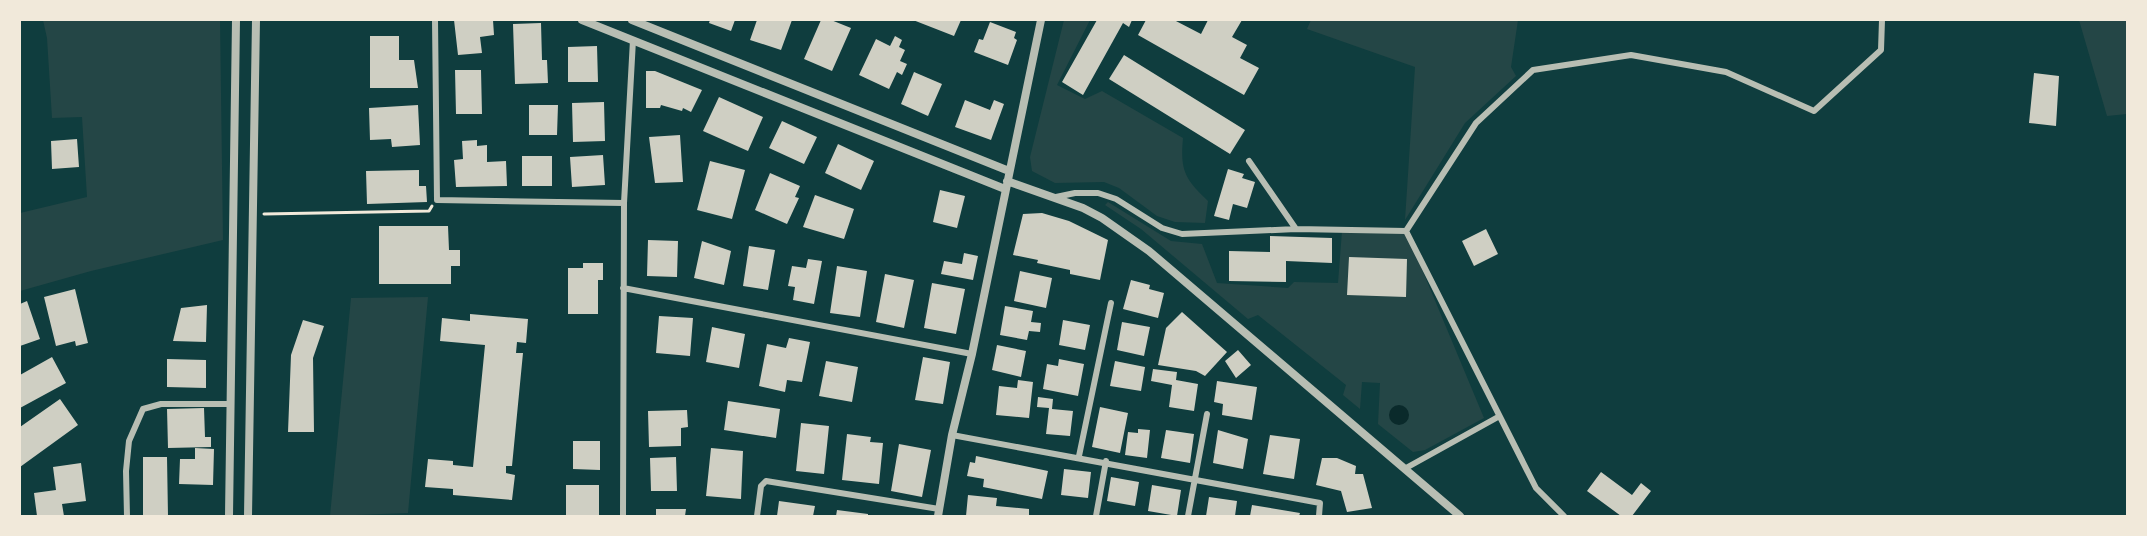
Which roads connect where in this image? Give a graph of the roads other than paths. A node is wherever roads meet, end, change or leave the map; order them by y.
1 (236, 20) edge
2 (256, 20) edge
3 (435, 20) edge
4 (582, 20) edge
5 (632, 20) edge
6 (1041, 20) edge
7 (1882, 20) edge
8 (633, 40) junction
9 (1249, 161) dead end
10 (1009, 171) junction
11 (1006, 185) junction
12 (1053, 198) junction
13 (624, 203) junction
14 (1296, 229) junction
15 (1406, 231) junction
16 (623, 288) junction
17 (1111, 303) dead end
18 (972, 354) junction
19 (231, 404) junction
20 (1207, 414) dead end
21 (1498, 417) junction
22 (952, 435) junction
23 (1079, 456) junction
24 (1106, 462) junction
25 (1406, 468) junction
26 (1195, 478) junction
27 (938, 513) edge
28 (127, 516) edge
29 (229, 516) edge
30 (248, 516) edge
31 (623, 516) edge
32 (757, 516) edge
33 (1096, 516) edge
34 (1188, 516) edge
35 (1319, 516) edge
36 (1460, 516) edge
37 (1564, 516) edge

1 - 19 street
2 - 30 street
3 - 13 street
4 - 8 street
5 - 10 street
6 - 10 street
7 - 15 street
8 - 11 street
8 - 13 street
9 - 14 street
10 - 11 street
11 - 12 street
11 - 18 street
12 - 14 street
12 - 25 street
13 - 16 street
14 - 15 street
15 - 21 street
16 - 18 street
16 - 31 street
17 - 23 street
18 - 22 street
19 - 28 street
19 - 29 street
20 - 26 street
21 - 25 street
21 - 37 street
22 - 23 street
22 - 27 street
23 - 24 street
24 - 26 street
24 - 33 street
25 - 36 street
26 - 34 street
26 - 35 street
27 - 32 street

